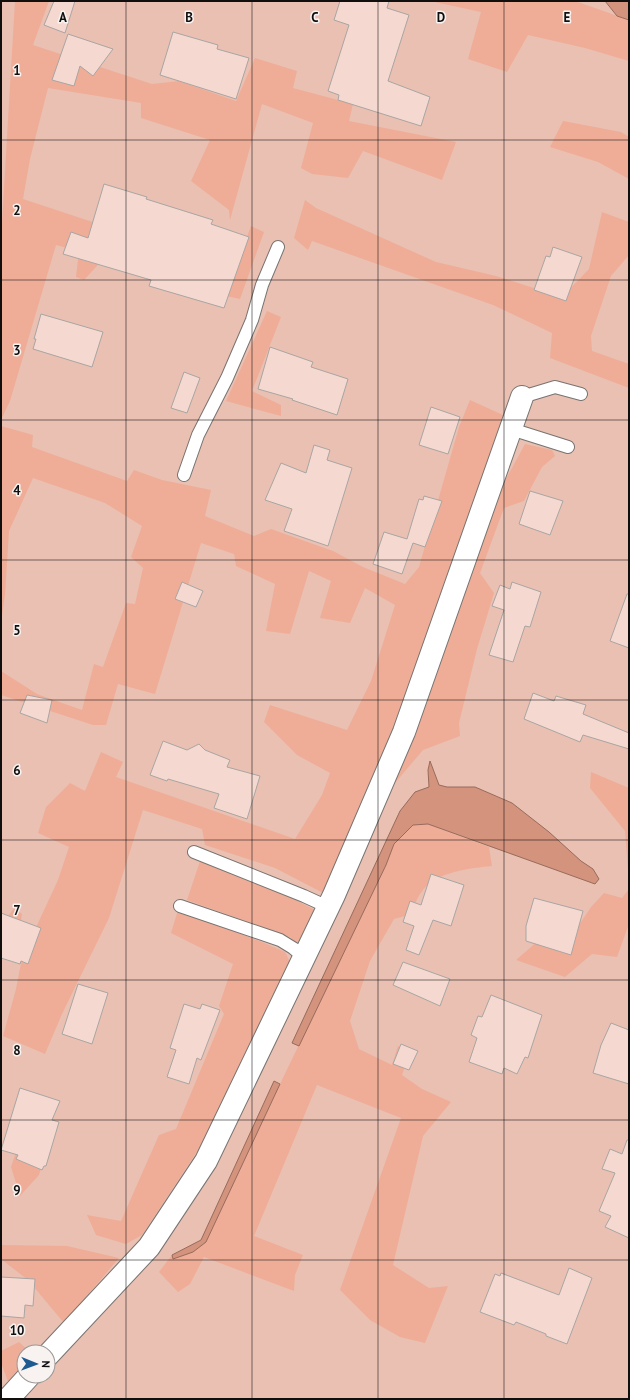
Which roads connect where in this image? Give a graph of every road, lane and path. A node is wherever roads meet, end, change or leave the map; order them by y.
1 (278, 247) dead end
2 (581, 394) dead end
3 (522, 397) joint
4 (511, 429) junction
5 (568, 447) dead end
6 (184, 475) dead end
7 (194, 852) dead end
8 (180, 906) dead end
9 (328, 908) junction
10 (304, 957) junction
11 (56, 1347) edge
12 (22, 1384) edge
13 (8, 1399) edge

1 - 6 lane
2 - 3 lane
3 - 4 street
4 - 5 lane
4 - 9 street
7 - 9 lane
8 - 10 lane
9 - 10 street
10 - 11 street
12 - 13 street

